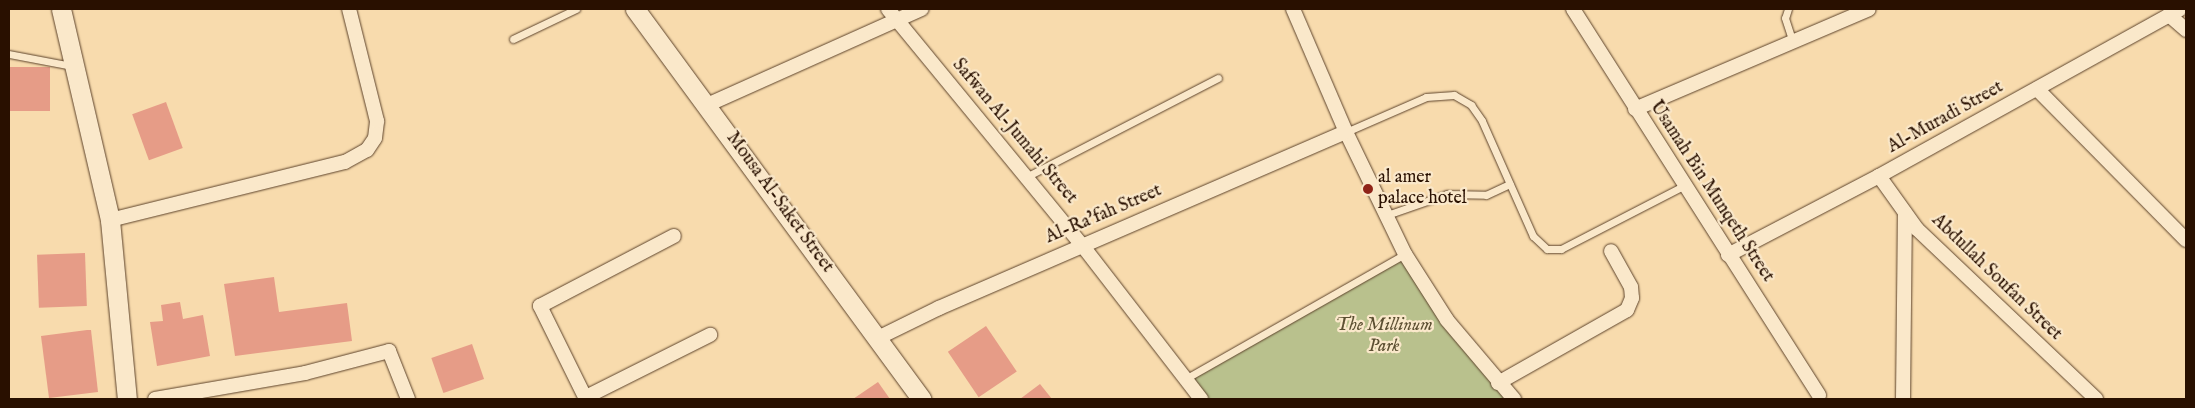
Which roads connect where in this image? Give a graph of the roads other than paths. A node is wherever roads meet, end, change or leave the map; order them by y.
1 (61, 9) edge
2 (349, 9) edge
3 (576, 9) edge
4 (635, 9) edge
5 (922, 9) edge
6 (1293, 9) edge
7 (1573, 9) edge
8 (1788, 9) edge
9 (1869, 9) edge
10 (2175, 12) edge
11 (892, 14) edge
12 (2186, 30) edge
13 (513, 39) dead end
14 (1792, 42) junction
15 (9, 54) edge
16 (76, 66) junction
17 (1218, 78) dead end
18 (2037, 89) junction
19 (707, 105) junction
20 (1636, 109) junction
21 (1346, 132) junction
22 (1879, 176) junction
23 (1026, 177) junction
24 (1510, 184) junction
25 (1685, 185) junction
26 (1905, 213) junction
27 (1387, 215) junction
28 (110, 220) junction
29 (674, 236) dead end
30 (2186, 240) edge
31 (1082, 244) junction
32 (1611, 251) dead end
33 (1405, 254) junction
34 (1728, 255) junction
35 (710, 335) dead end
36 (878, 338) junction
37 (1185, 379) junction
38 (1498, 383) junction
39 (1819, 395) dead end
40 (586, 398) edge
41 (127, 399) edge
42 (155, 399) edge
43 (408, 399) edge
44 (922, 399) edge
45 (1201, 399) edge
46 (1514, 399) edge
47 (1903, 399) edge
48 (2096, 399) edge

1 - 16 street
2 - 28 street
3 - 13 lane
4 - 19 street, Mousa Al-Saket Street
5 - 11 street
6 - 21 street
7 - 20 street, Usamah Bin Munqeth Street
8 - 14 lane
9 - 14 street
10 - 12 street
10 - 18 street, Al-Muradi Street
11 - 19 street
11 - 23 street, Safwan Al-Jumahi Street
14 - 20 street
15 - 16 lane
16 - 28 street
17 - 23 lane
18 - 22 street, Al-Muradi Street
18 - 30 street
19 - 36 street, Mousa Al-Saket Street
20 - 25 street, Usamah Bin Munqeth Street
21 - 24 lane
21 - 27 street
21 - 31 street, Al-Ra'fah Street
22 - 26 street, Abdullah Soufan Street
22 - 34 street, Al-Muradi Street
23 - 31 street, Safwan Al-Jumahi Street
24 - 25 lane
24 - 27 lane
25 - 34 street, Usamah Bin Munqeth Street
26 - 47 street
26 - 48 street, Abdullah Soufan Street
27 - 33 street
28 - 41 street
29 - 40 street
31 - 36 street, Al-Ra'fah Street
31 - 37 street, Safwan Al-Jumahi Street
32 - 38 street
33 - 37 lane
33 - 38 street
34 - 39 street, Usamah Bin Munqeth Street
35 - 40 street
36 - 44 street, Mousa Al-Saket Street
37 - 45 street, Safwan Al-Jumahi Street
38 - 46 street
42 - 43 street

